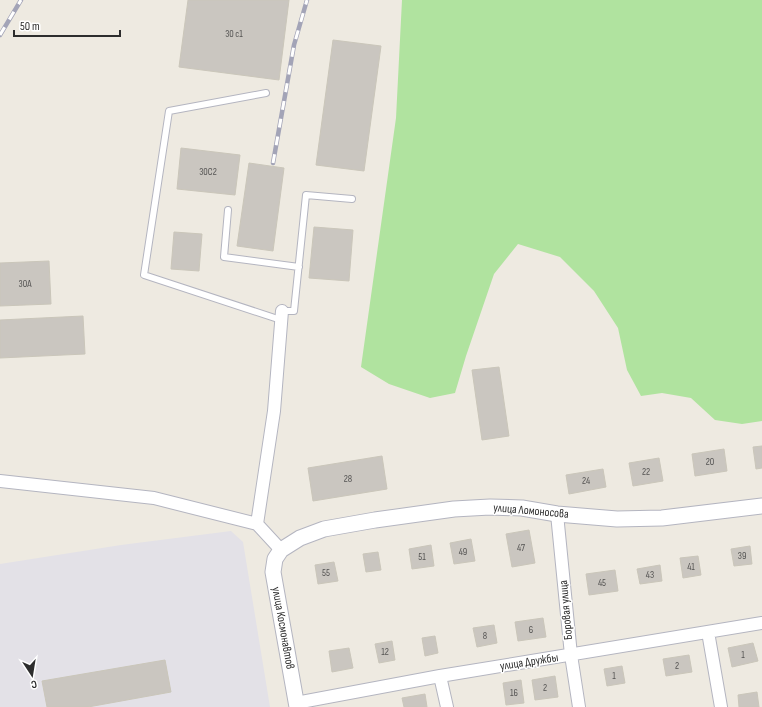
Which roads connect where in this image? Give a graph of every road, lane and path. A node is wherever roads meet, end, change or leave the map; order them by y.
1 (266, 93) dead end
2 (352, 199) dead end
3 (228, 210) dead end
4 (299, 267) junction
5 (281, 316) junction
6 (0, 481) edge
7 (762, 506) edge
8 (557, 514) junction
9 (257, 524) junction
10 (281, 550) junction
11 (762, 623) edge
12 (708, 632) junction
13 (571, 655) junction
14 (440, 676) junction
15 (297, 705) edge
16 (447, 707) edge
17 (579, 707) edge
18 (721, 707) edge

1 - 5 lane
2 - 4 lane
3 - 4 lane
4 - 5 lane
5 - 9 street
6 - 9 street
7 - 8 street, улица Ломоносова
8 - 10 street, улица Ломоносова
8 - 13 street, Боровая улица
9 - 10 street
10 - 15 street, улица Космонавтов
11 - 12 street, улица Дружбы
12 - 13 street, улица Дружбы
12 - 18 street
13 - 14 street, улица Дружбы
13 - 17 street, Боровая улица
14 - 15 street, улица Дружбы
14 - 16 street

